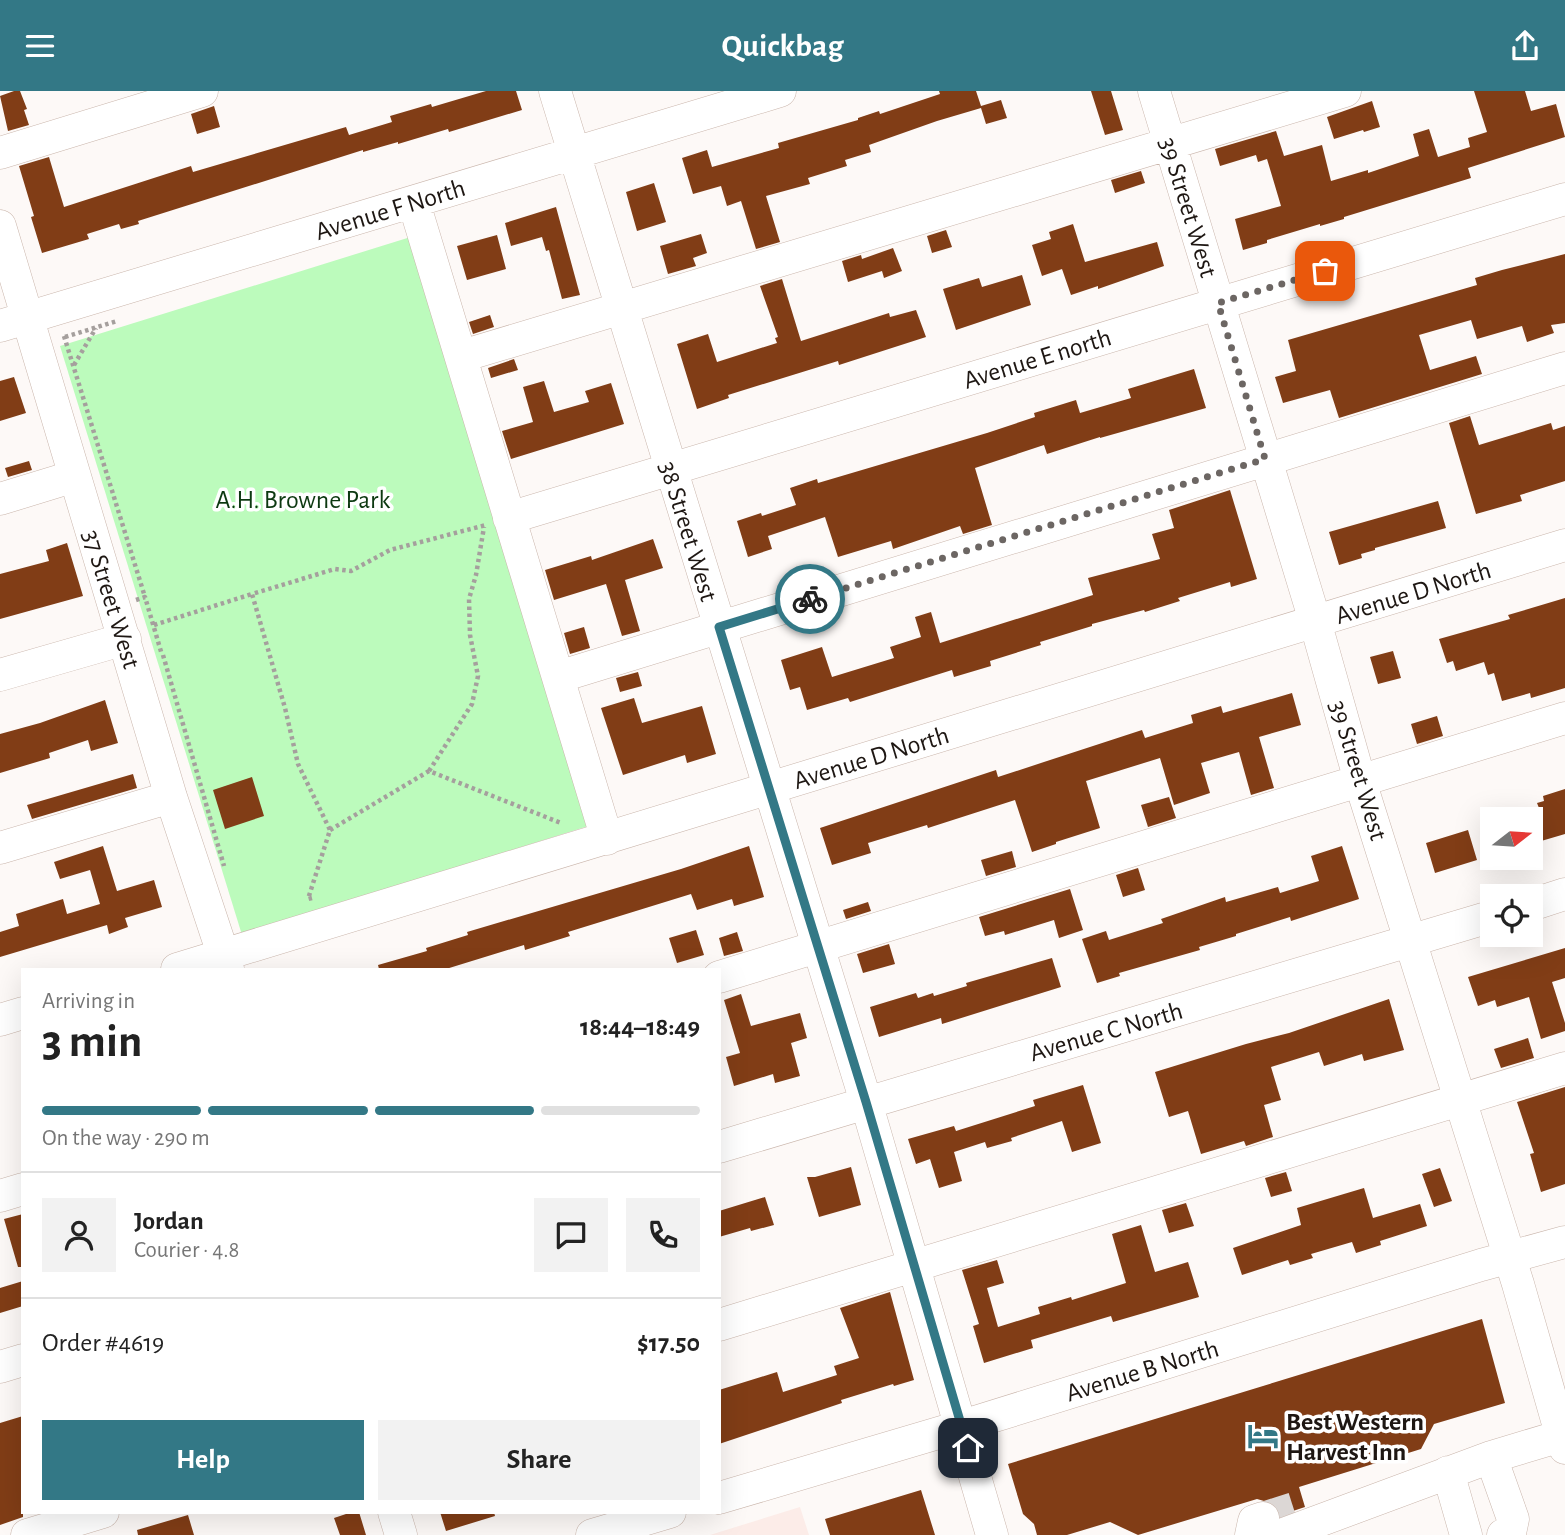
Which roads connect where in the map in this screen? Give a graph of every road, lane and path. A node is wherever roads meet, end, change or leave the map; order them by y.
1 (202, 91) edge
2 (555, 91) edge
3 (780, 91) edge
4 (1154, 91) edge
5 (1345, 91) edge
6 (1170, 145) junction
7 (0, 153) edge
8 (574, 154) junction
9 (1565, 199) edge
10 (414, 203) junction
11 (0, 226) edge
12 (1218, 303) junction
13 (620, 309) junction
14 (25, 319) edge
15 (96, 328) dead end
16 (462, 356) junction
17 (73, 365) junction
18 (1565, 368) edge
19 (1265, 459) junction
20 (670, 469) junction
21 (75, 477) junction
22 (0, 499) edge
23 (497, 522) junction
24 (1565, 545) edge
25 (252, 594) junction
26 (145, 597) dead end
27 (1315, 621) junction
28 (154, 625) dead end
29 (719, 627) junction
30 (125, 639) junction
31 (163, 655) dead end
32 (0, 675) edge
33 (558, 677) junction
34 (1565, 718) edge
35 (429, 771) junction
36 (1360, 781) junction
37 (769, 789) junction
38 (171, 797) junction
39 (561, 823) junction
40 (552, 825) dead end
41 (603, 825) junction
42 (330, 831) junction
43 (0, 848) edge
44 (225, 868) dead end
45 (1565, 894) edge
46 (320, 895) dead end
47 (1543, 901) edge
48 (1480, 920) edge
49 (1412, 940) junction
50 (816, 947) junction
51 (226, 963) edge
52 (185, 968) edge
53 (721, 976) edge
54 (21, 1014) edge
55 (0, 1020) edge
56 (1565, 1068) edge
57 (1460, 1099) junction
58 (866, 1102) junction
59 (721, 1146) edge
60 (21, 1190) edge
61 (0, 1196) edge
62 (1565, 1242) edge
63 (1510, 1258) junction
64 (914, 1266) junction
65 (721, 1324) edge
66 (21, 1361) edge
67 (0, 1367) edge
68 (962, 1426) junction
69 (1562, 1428) edge
70 (1491, 1457) junction
71 (1448, 1472) junction
72 (721, 1497) edge
73 (96, 1514) edge
74 (395, 1514) edge
75 (663, 1514) edge
76 (1272, 1531) edge
77 (27, 1535) edge
78 (401, 1535) edge
79 (592, 1535) edge
80 (992, 1535) edge
81 (1466, 1535) edge
82 (1503, 1535) edge

1 - 7 street
2 - 8 street, 38 Street West
3 - 8 street, Avenue F North
4 - 6 street, 39 Street West
5 - 6 street
6 - 12 street, 39 Street West
6 - 13 street
8 - 10 street, Avenue F North
8 - 13 street, 38 Street West
9 - 12 street, Avenue E north
10 - 14 street, Avenue F North
10 - 16 street
11 - 14 street, 37 Street West
12 - 19 street, 39 Street West
12 - 20 street, Avenue E north
13 - 16 street
13 - 20 street, 38 Street West
14 - 17 path
14 - 21 street, 37 Street West
15 - 17 path
16 - 23 street
17 - 26 path
18 - 19 street
19 - 27 street, 39 Street West
19 - 29 street
20 - 23 street, Avenue E north
20 - 29 street, 38 Street West
21 - 22 street
21 - 30 street, 37 Street West
23 - 25 path
23 - 33 street
23 - 35 path
24 - 27 street, Avenue D North
25 - 28 path
25 - 42 path
27 - 36 street, 39 Street West
27 - 37 street, Avenue D North
29 - 33 street
29 - 37 street, 38 Street West
30 - 32 street
30 - 38 street, 37 Street West
31 - 44 path
33 - 41 street
34 - 36 street
35 - 39 path
35 - 42 path
36 - 49 street, 39 Street West
36 - 50 street
37 - 41 street, Avenue D North
37 - 50 street, 38 Street West
38 - 43 street
38 - 51 street, 37 Street West
39 - 40 path
39 - 41 path
41 - 51 street, Avenue D North
42 - 46 path
45 - 47 street
48 - 49 street, Avenue C North
49 - 57 street, 39 Street West
49 - 58 street, Avenue C North
50 - 53 street
50 - 58 street, 38 Street West
51 - 52 street, Avenue D North
54 - 55 street
56 - 57 street
57 - 63 street, 39 Street West
57 - 64 street
58 - 59 street, Avenue C North
58 - 64 street, 38 Street West
60 - 61 street
62 - 63 street, Avenue B North
63 - 68 street, Avenue B North
63 - 69 street, 39 Street West
64 - 65 street
64 - 68 street, 38 Street West
66 - 67 street
68 - 72 street, Avenue B North
68 - 80 street, 38 Street West
69 - 70 street
70 - 71 street
70 - 82 street
71 - 76 street
71 - 81 street
73 - 77 street
74 - 78 street
75 - 79 street

